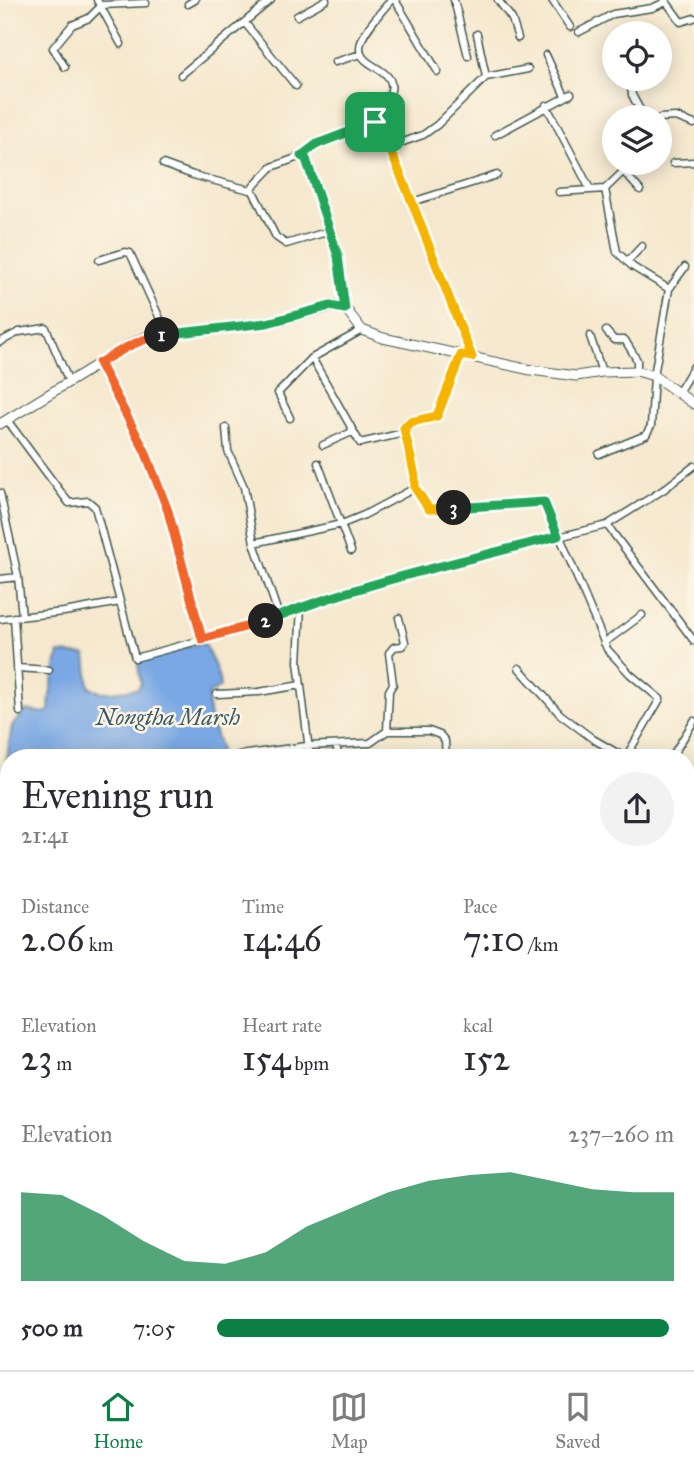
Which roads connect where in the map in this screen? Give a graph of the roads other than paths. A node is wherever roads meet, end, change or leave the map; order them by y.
1 (326, 0) edge
2 (393, 0) edge
3 (454, 0) edge
4 (498, 0) edge
5 (552, 0) edge
6 (268, 1) edge
7 (665, 1) edge
8 (99, 3) edge
9 (146, 3) dead end
10 (297, 16) dead end
11 (694, 18) edge
12 (245, 23) junction
13 (570, 27) dead end
14 (579, 32) dead end
15 (477, 34) dead end
16 (518, 38) dead end
17 (121, 44) dead end
18 (361, 54) junction
19 (546, 55) dead end
20 (468, 56) dead end
21 (335, 62) dead end
22 (65, 67) dead end
23 (528, 69) dead end
24 (438, 72) dead end
25 (181, 75) dead end
26 (486, 77) junction
27 (296, 86) dead end
28 (546, 105) junction
29 (672, 117) edge
30 (375, 122) junction
31 (694, 124) edge
32 (495, 135) dead end
33 (389, 147) junction
34 (301, 156) junction
35 (694, 162) edge
36 (673, 163) dead end
37 (163, 164) dead end
38 (497, 175) dead end
39 (619, 175) edge
40 (627, 175) edge
41 (252, 189) junction
42 (590, 189) junction
43 (604, 189) junction
44 (640, 190) dead end
45 (559, 192) dead end
46 (412, 202) junction
47 (330, 231) junction
48 (642, 246) dead end
49 (99, 260) dead end
50 (626, 262) junction
51 (685, 267) dead end
52 (669, 289) junction
53 (345, 309) junction
54 (362, 330) junction
55 (606, 331) dead end
56 (167, 334) junction
57 (590, 336) dead end
58 (0, 342) edge
59 (461, 355) junction
60 (472, 357) junction
61 (312, 358) junction
62 (99, 363) junction
63 (694, 366) edge
64 (637, 371) junction
65 (602, 372) junction
66 (654, 376) junction
67 (69, 382) junction
68 (678, 393) junction
69 (694, 404) edge
70 (290, 418) dead end
71 (3, 422) edge
72 (226, 428) dead end
73 (352, 432) junction
74 (404, 433) junction
75 (323, 446) dead end
76 (599, 454) dead end
77 (318, 463) dead end
78 (694, 466) edge
79 (415, 488) junction
80 (0, 493) edge
81 (342, 523) junction
82 (607, 525) junction
83 (8, 531) junction
84 (0, 533) edge
85 (558, 536) junction
86 (254, 543) junction
87 (351, 551) dead end
88 (18, 577) junction
89 (0, 579) edge
90 (120, 602) junction
91 (301, 607) junction
92 (642, 615) dead end
93 (18, 616) junction
94 (279, 616) junction
95 (399, 618) dead end
96 (0, 619) edge
97 (202, 639) junction
98 (694, 641) edge
99 (604, 643) junction
100 (17, 668) junction
101 (519, 668) dead end
102 (49, 670) dead end
103 (300, 685) junction
104 (217, 694) dead end
105 (20, 712) dead end
106 (694, 721) edge
107 (387, 732) junction
108 (336, 745) junction
109 (307, 746) junction
110 (291, 749) edge
111 (308, 749) edge
112 (337, 749) edge
113 (445, 749) edge
114 (611, 749) edge
115 (631, 749) edge
116 (677, 749) edge

1 - 10 street
2 - 18 street
2 - 24 street
3 - 20 street
4 - 16 street
5 - 13 street
6 - 12 street
7 - 11 street
7 - 14 street
8 - 9 street
8 - 17 street
8 - 22 street
12 - 25 street
12 - 27 street
15 - 26 street
18 - 21 street
18 - 30 street
19 - 28 street
23 - 26 street
26 - 33 street
28 - 32 street
28 - 42 street
29 - 31 street
30 - 33 street
30 - 34 street
33 - 46 street
34 - 41 street
34 - 47 street
35 - 36 street
37 - 41 street
38 - 46 street
39 - 43 street
40 - 44 street
41 - 47 street
42 - 43 street
42 - 45 street
43 - 50 street
46 - 60 street
47 - 53 street
48 - 50 street
49 - 56 street
50 - 52 street
51 - 52 street
52 - 66 street
53 - 54 street
53 - 56 street
54 - 59 street
54 - 61 street
55 - 64 street
56 - 62 street
57 - 65 street
58 - 67 street
59 - 60 street
59 - 74 street
60 - 65 street
61 - 70 street
61 - 73 street
62 - 67 street
62 - 97 street
63 - 68 street
64 - 65 street
64 - 66 street
66 - 68 street
66 - 76 street
67 - 71 street
68 - 69 street
71 - 90 street
72 - 86 street
73 - 74 street
73 - 75 street
74 - 79 street
77 - 81 street
78 - 82 street
79 - 81 street
79 - 85 street
80 - 83 street
81 - 86 street
81 - 87 street
82 - 85 street
82 - 98 street
83 - 84 street
83 - 88 street
85 - 91 street
85 - 99 street
86 - 94 street
88 - 89 street
88 - 93 street
90 - 93 street
90 - 97 street
91 - 94 street
91 - 103 street
92 - 99 street
93 - 96 street
93 - 100 street
94 - 97 street
95 - 107 street
99 - 115 street
100 - 102 street
100 - 105 street
101 - 114 street
103 - 104 street
103 - 109 street
106 - 116 street
107 - 108 street
107 - 113 street
108 - 109 street
108 - 112 street
109 - 110 street
109 - 111 street

